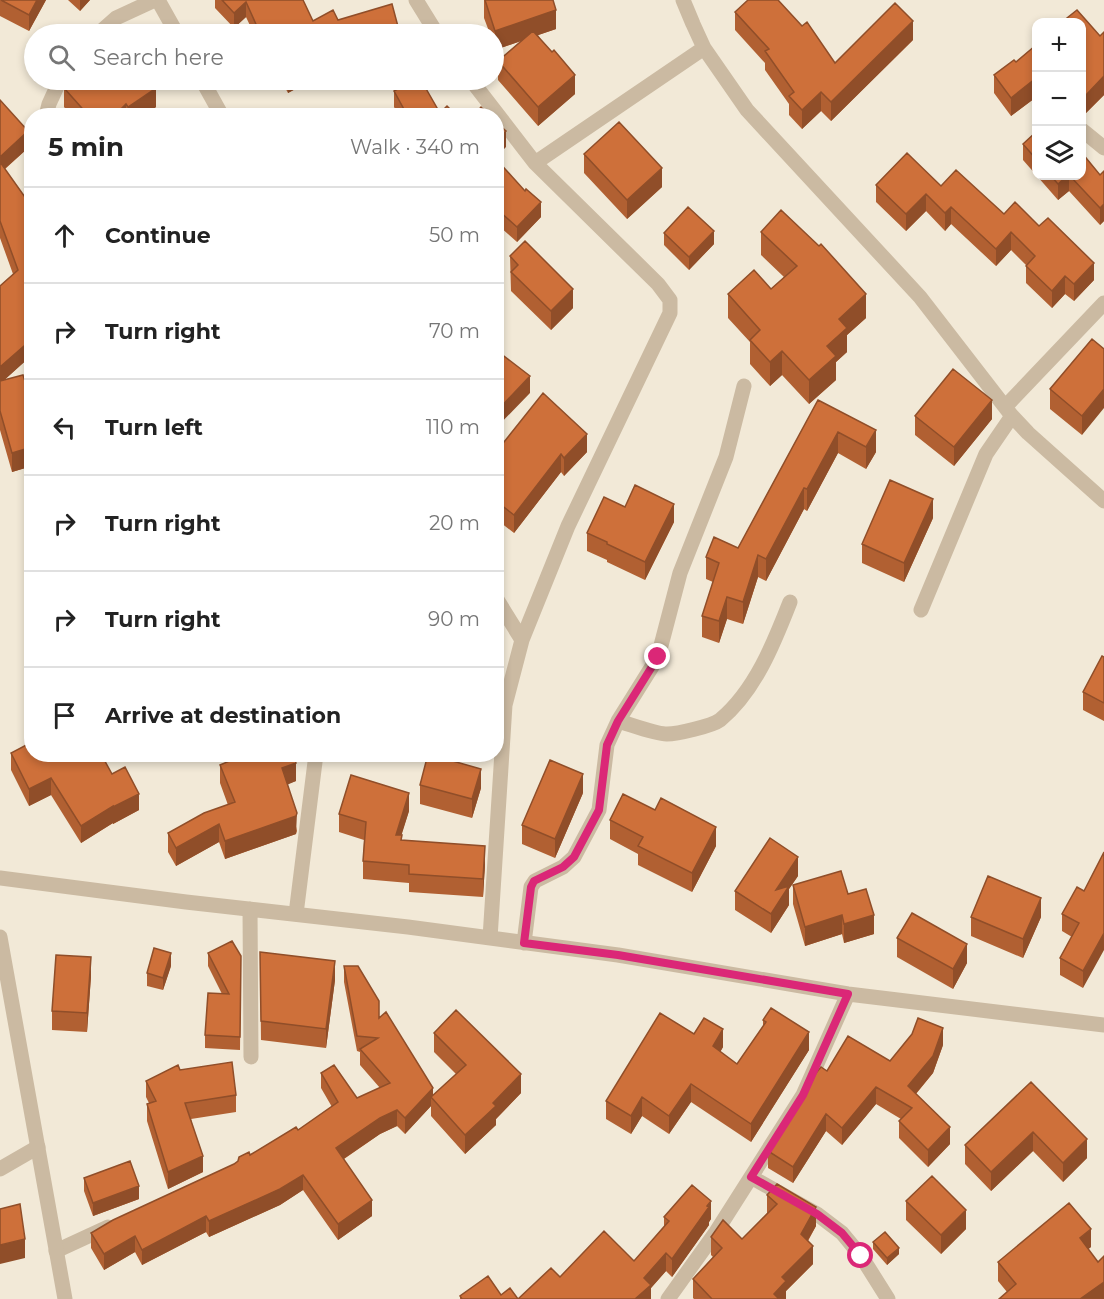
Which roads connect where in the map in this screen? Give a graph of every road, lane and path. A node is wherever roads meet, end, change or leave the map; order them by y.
1 (157, 0) edge
2 (416, 0) edge
3 (683, 0) edge
4 (109, 24) edge
5 (171, 24) edge
6 (431, 24) edge
7 (704, 48) junction
8 (55, 90) edge
9 (208, 90) edge
10 (479, 90) edge
11 (48, 108) edge
12 (218, 108) edge
13 (493, 108) edge
14 (504, 123) edge
15 (1086, 133) edge
16 (1104, 148) edge
17 (535, 163) junction
18 (1104, 303) edge
19 (744, 386) dead end
20 (1008, 411) junction
21 (1104, 501) edge
22 (790, 602) dead end
23 (921, 610) dead end
24 (504, 611) edge
25 (522, 640) junction
26 (504, 720) edge
27 (618, 721) junction
28 (315, 762) edge
29 (501, 762) edge
30 (0, 878) edge
31 (250, 909) junction
32 (296, 914) junction
33 (0, 937) edge
34 (489, 938) junction
35 (524, 943) junction
36 (848, 994) junction
37 (1104, 1025) edge
38 (251, 1056) dead end
39 (38, 1147) junction
40 (0, 1168) edge
41 (751, 1177) junction
42 (119, 1222) edge
43 (56, 1251) junction
44 (65, 1299) edge
45 (668, 1299) edge
46 (888, 1299) edge

1 - 4 street
1 - 5 street
2 - 6 street
3 - 7 street
7 - 17 street
7 - 20 street
8 - 11 street
9 - 12 street
10 - 13 street
14 - 17 street
15 - 16 street
17 - 25 street
18 - 20 street
19 - 27 street
20 - 21 street
20 - 23 street
22 - 27 street
24 - 25 street
25 - 26 street
27 - 35 street
28 - 32 street
29 - 34 street
30 - 31 street
31 - 32 street
31 - 38 street
32 - 34 street
33 - 39 street
34 - 35 street
35 - 36 street
36 - 37 street
36 - 41 street
39 - 40 street
39 - 43 street
41 - 45 street
41 - 46 street
42 - 43 street
43 - 44 street

